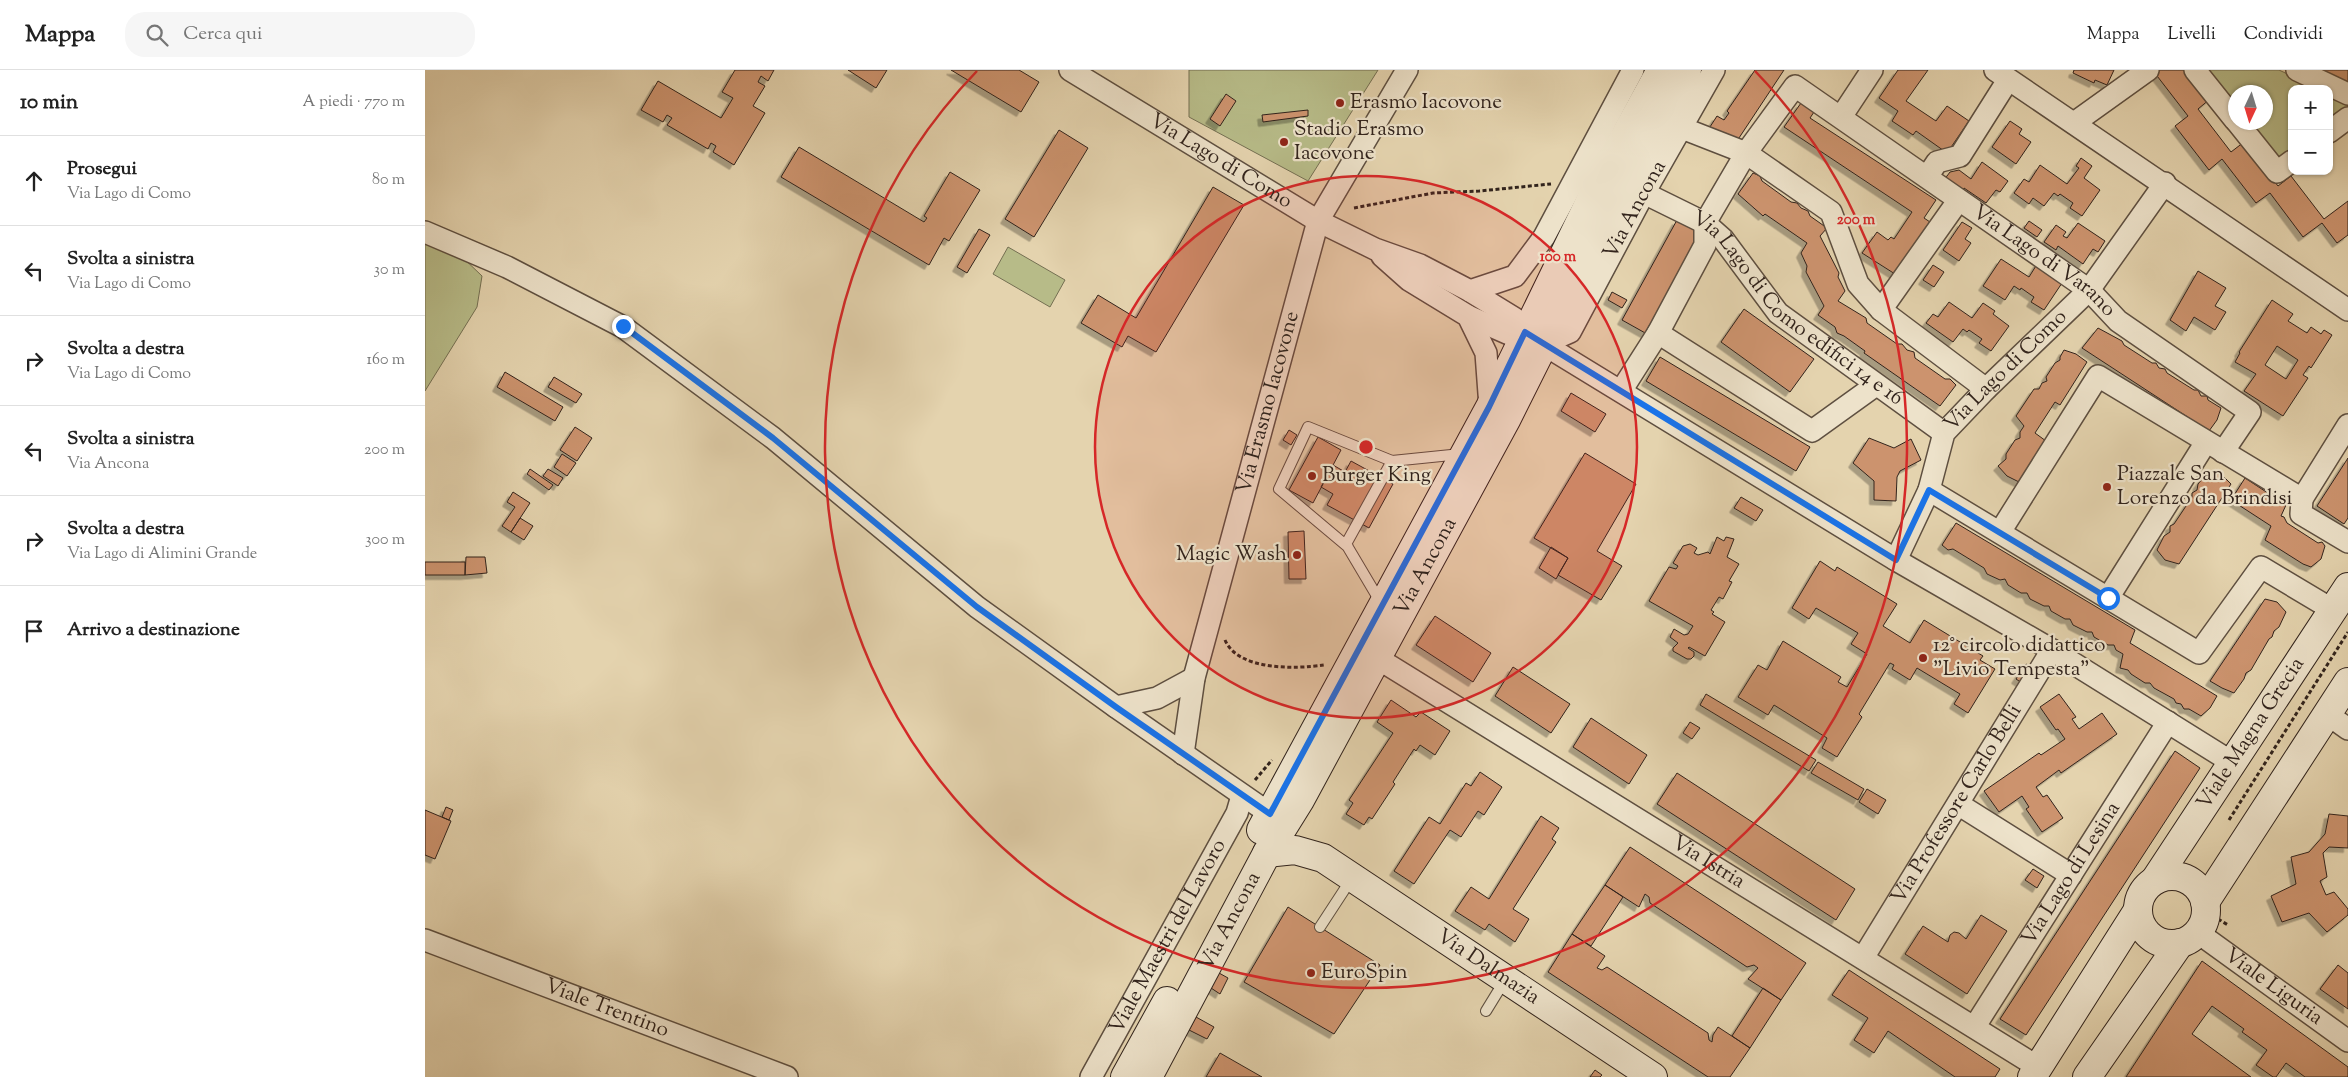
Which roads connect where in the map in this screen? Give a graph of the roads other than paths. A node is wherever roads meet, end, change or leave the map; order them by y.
1 (1070, 70) edge
2 (1407, 70) edge
3 (1633, 70) edge
4 (1661, 70) edge
5 (1687, 70) edge
6 (1714, 70) edge
7 (1872, 70) edge
8 (2147, 70) edge
9 (2195, 70) edge
10 (2297, 70) edge
11 (2002, 75) edge
12 (2348, 94) edge
13 (2228, 111) edge
14 (1841, 117) junction
15 (2348, 118) edge
16 (2074, 123) junction
17 (1682, 128) junction
18 (2243, 130) edge
19 (2332, 130) edge
20 (1593, 146) junction
21 (1746, 153) junction
22 (2288, 164) edge
23 (1927, 177) junction
24 (2165, 183) junction
25 (1629, 187) junction
26 (1958, 202) junction
27 (1319, 221) junction
28 (1705, 223) junction
29 (425, 232) edge
30 (1375, 249) junction
31 (2089, 290) junction
32 (1471, 291) junction
33 (1881, 310) junction
34 (2348, 310) edge
35 (1468, 316) junction
36 (1658, 334) junction
37 (1534, 338) junction
38 (1876, 385) junction
39 (1987, 389) junction
40 (1621, 392) junction
41 (1489, 407) junction
42 (2348, 425) edge
43 (1944, 433) junction
44 (2215, 447) junction
45 (1462, 454) junction
46 (1392, 461) junction
47 (1929, 490) junction
48 (2302, 499) junction
49 (2000, 532) junction
50 (2348, 542) edge
51 (1348, 547) junction
52 (1896, 560) junction
53 (2348, 587) edge
54 (2108, 598) junction
55 (1382, 605) junction
56 (2333, 610) junction
57 (2052, 650) junction
58 (1377, 658) junction
59 (1193, 678) junction
60 (2348, 682) edge
61 (1116, 707) junction
62 (2337, 721) edge
63 (2168, 722) junction
64 (1183, 754) junction
65 (2233, 763) junction
66 (1242, 796) junction
67 (1300, 800) junction
68 (1958, 804) junction
69 (1270, 814) junction
70 (1267, 853) junction
71 (1323, 858) junction
72 (2071, 875) junction
73 (1352, 878) junction
74 (2155, 880) junction
75 (2205, 902) junction
76 (2138, 910) junction
77 (1320, 927) dead end
78 (2189, 938) junction
79 (425, 940) edge
80 (1863, 958) junction
81 (1505, 979) junction
82 (1486, 1011) dead end
83 (1975, 1026) junction
84 (2348, 1041) edge
85 (2035, 1072) edge
86 (1641, 1074) edge
87 (787, 1077) edge
88 (1091, 1077) edge
89 (1125, 1077) edge
90 (1148, 1077) edge
91 (2087, 1077) edge

1 - 27 street, Via Lago di Como
2 - 27 street, Via Erasmo Iacovone
3 - 20 street
4 - 25 street
5 - 25 street
6 - 17 street, Via Ancona
7 - 14 street
8 - 16 street
9 - 13 street
10 - 12 street
11 - 16 street
11 - 23 street
14 - 21 street, Via Lago di Varano
14 - 23 street, Via Lago di Varano
15 - 19 street
16 - 24 street
17 - 21 street
17 - 25 street, Via Ancona
18 - 22 street
20 - 25 street
20 - 32 street
21 - 28 street
21 - 33 street
23 - 26 street, Via Lago di Varano
24 - 31 street, Via Lago di Como
24 - 34 street
25 - 28 street, Via Lago di Como edifici 14 e 16
25 - 37 street
25 - 37 street, Via Ancona
26 - 31 street, Via Lago di Varano
26 - 33 street
27 - 30 street, Via Lago di Como
27 - 59 street, Via Erasmo Iacovone
28 - 36 street
28 - 38 street, Via Lago di Como edifici 14 e 16
29 - 61 street
30 - 32 street, Via Lago di Como
30 - 35 street, Via Lago di Como
31 - 39 street, Via Lago di Como
31 - 44 street, Via Lago di Varano
32 - 37 street, Via Lago di Como
33 - 39 street
35 - 37 street, Via Lago di Como
35 - 41 street
36 - 38 street
36 - 40 street
37 - 40 street, Via Lago di Como
37 - 41 street, Via Ancona
37 - 58 street, Via Ancona
38 - 43 street, Via Lago di Como edifici 14 e 16
39 - 43 street, Via Lago di Como
40 - 52 street, Via Lago di Como
41 - 45 street, Via Ancona
42 - 48 street
43 - 47 street, Via Lago di Como
44 - 48 street
44 - 49 street
44 - 54 street
45 - 46 lane
45 - 55 street, Via Ancona
46 - 51 lane
46 - 51 lane
47 - 49 street
47 - 52 street, Via Lago di Como
48 - 50 street
49 - 54 street
51 - 55 lane
52 - 57 street, Via Lago di Como
53 - 56 street, Viale Magna Grecia
54 - 56 street
55 - 69 street, Via Ancona
56 - 65 street, Viale Magna Grecia
57 - 63 street, Via Lago di Como
57 - 68 street, Via Professore Carlo Belli
58 - 67 street, Via Ancona
58 - 80 street, Via Istria
59 - 61 street
59 - 64 street, Via Erasmo Iacovone
60 - 62 street
61 - 64 street
62 - 75 street
63 - 65 street, Via Lago di Como
63 - 72 street, Via Lago di Lesina
64 - 66 street
65 - 74 street, Viale Magna Grecia
66 - 69 street
66 - 88 street, Viale Maestri del Lavoro
67 - 70 street, Via Ancona
67 - 71 street, Via Dalmazia
68 - 72 street
68 - 80 street, Via Professore Carlo Belli
69 - 89 street, Via Ancona
70 - 71 street, Via Dalmazia
70 - 90 street, Via Ancona
71 - 73 street, Via Dalmazia
72 - 83 street, Via Lago di Lesina
73 - 77 lane
73 - 81 street, Via Dalmazia
74 - 75 street
74 - 76 street, Viale Magna Grecia
75 - 78 street
76 - 78 street
76 - 85 street, Viale Magna Grecia
78 - 84 street, Viale Liguria
78 - 91 street
79 - 87 street, Viale Trentino
80 - 83 street, Via Istria
81 - 82 lane
81 - 86 street, Via Dalmazia
83 - 85 street, Via Istria

